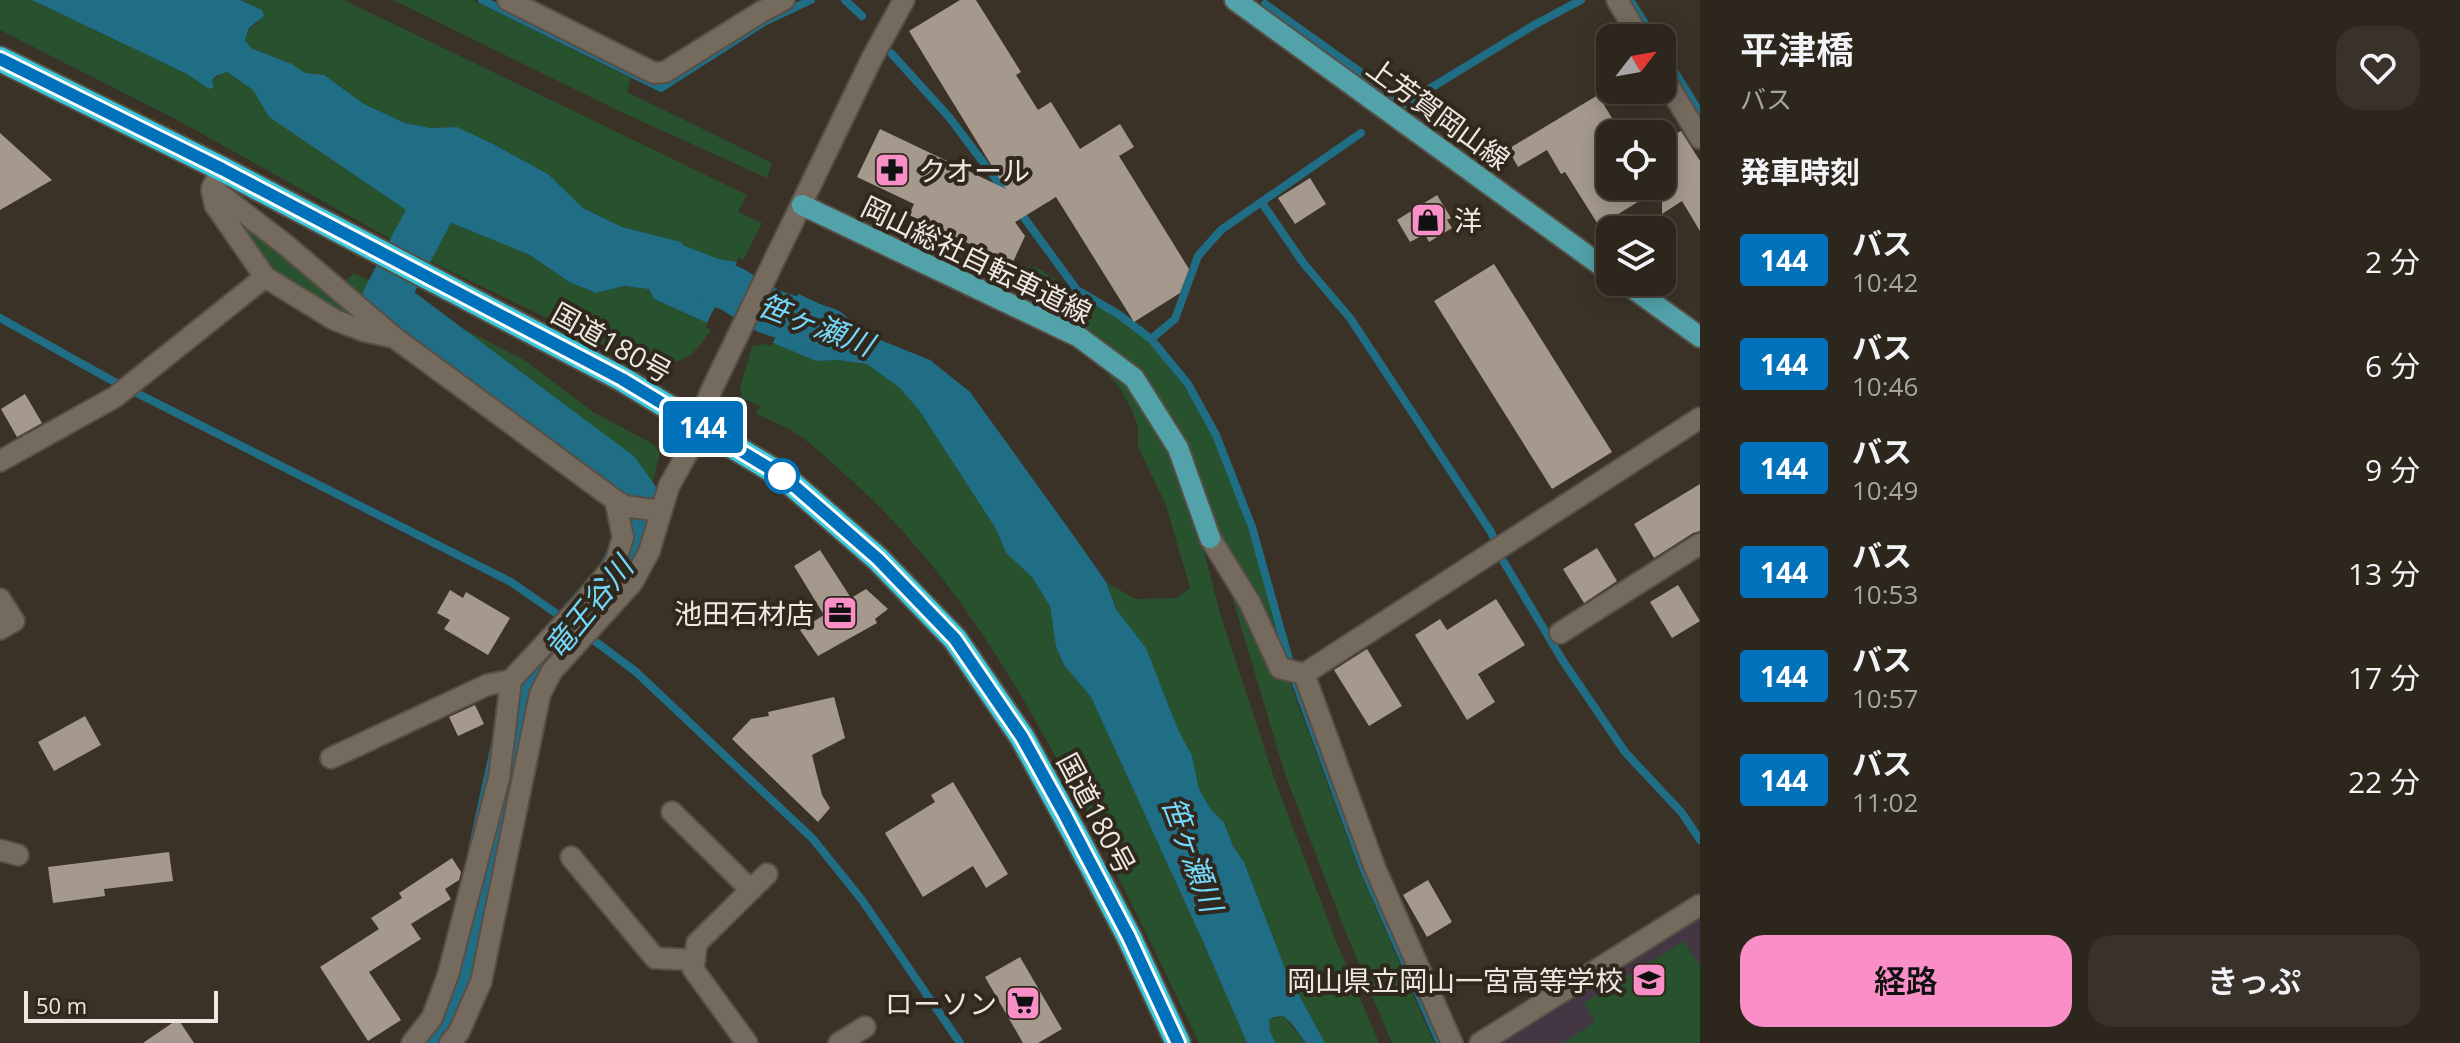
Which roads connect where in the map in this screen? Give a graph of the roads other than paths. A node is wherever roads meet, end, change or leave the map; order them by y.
1 (508, 0) edge
2 (784, 0) edge
3 (904, 0) edge
4 (1235, 0) edge
5 (1617, 0) edge
6 (1632, 24) edge
7 (0, 59) edge
8 (1676, 98) edge
9 (1700, 138) edge
10 (217, 179) junction
11 (801, 207) junction
12 (1596, 262) edge
13 (265, 277) junction
14 (1643, 296) edge
15 (1700, 337) edge
16 (395, 338) junction
17 (1700, 418) edge
18 (698, 424) junction
19 (0, 461) edge
20 (620, 503) junction
21 (656, 510) junction
22 (1210, 538) joint
23 (1700, 544) edge
24 (0, 599) edge
25 (0, 629) edge
26 (1560, 633) dead end
27 (1295, 672) junction
28 (511, 680) junction
29 (331, 758) dead end
30 (672, 812) dead end
31 (571, 857) dead end
32 (767, 874) dead end
33 (751, 890) junction
34 (1700, 905) edge
35 (695, 960) junction
36 (865, 1027) dead end
37 (412, 1043) edge
38 (450, 1043) edge
39 (747, 1043) edge
40 (839, 1043) edge
41 (1178, 1043) edge
42 (1452, 1043) edge
43 (1480, 1043) edge

1 - 2 street
3 - 11 street
4 - 12 main road, 上芳賀岡山線
5 - 6 street
7 - 10 highway, 国道180号
8 - 9 street
10 - 13 street
10 - 16 street
10 - 18 highway, 国道180号
11 - 18 street
11 - 22 main road, 岡山総社自転車道線
13 - 16 street
13 - 19 street
14 - 15 main road
16 - 20 street
17 - 27 street
18 - 21 street
18 - 41 highway, 国道180号
20 - 21 street
20 - 28 street
21 - 38 street
22 - 27 street
23 - 26 street
24 - 25 street
27 - 42 street
28 - 29 street
28 - 37 street
30 - 33 street
31 - 35 street
32 - 33 street
33 - 35 street
34 - 43 street
35 - 39 street
36 - 40 street

